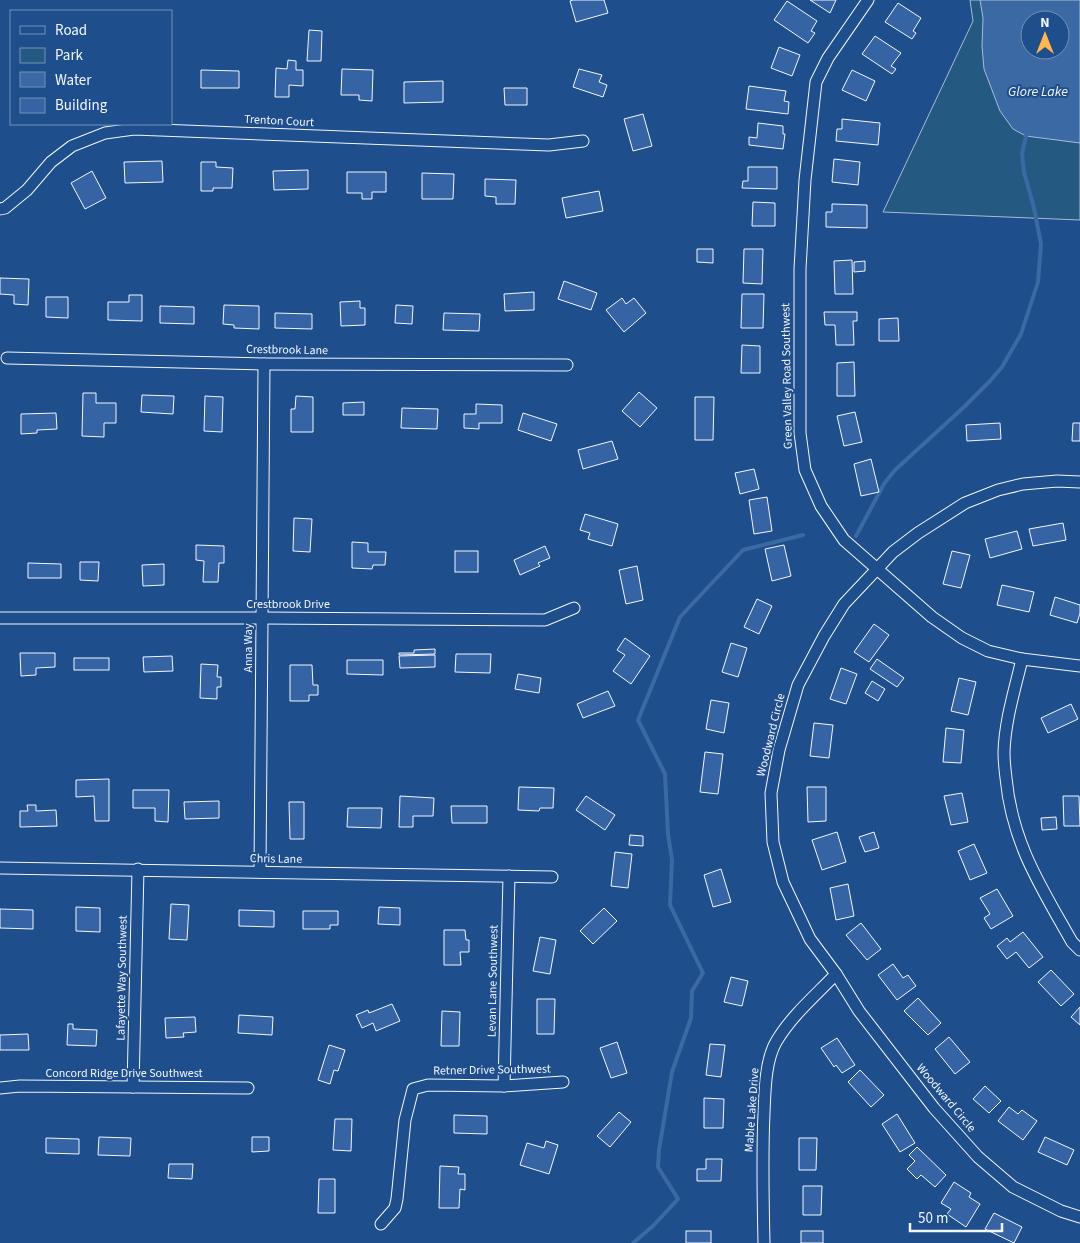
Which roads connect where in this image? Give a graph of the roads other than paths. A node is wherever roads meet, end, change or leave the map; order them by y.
1 (868, 0) edge
2 (583, 141) dead end
3 (0, 209) edge
4 (7, 358) dead end
5 (264, 364) junction
6 (567, 365) dead end
7 (1080, 482) edge
8 (878, 570) junction
9 (574, 608) dead end
10 (0, 618) edge
11 (262, 618) junction
12 (1022, 659) junction
13 (1080, 666) edge
14 (0, 868) edge
15 (138, 869) junction
16 (260, 872) junction
17 (509, 876) junction
18 (552, 877) dead end
19 (1080, 950) edge
20 (836, 974) junction
21 (563, 1082) dead end
22 (504, 1086) junction
23 (133, 1087) junction
24 (0, 1088) edge
25 (248, 1088) dead end
26 (1080, 1217) edge
27 (382, 1224) dead end
28 (764, 1243) edge

1 - 8 street, Green Valley Road Southwest
2 - 3 street, Trenton Court
4 - 5 street, Crestbrook Lane
5 - 6 street, Crestbrook Lane
5 - 11 street, Anna Way
7 - 8 street, Woodward Circle
8 - 12 street, Green Valley Road Southwest
8 - 20 street, Woodward Circle
9 - 11 street, Crestbrook Drive
10 - 11 street, Crestbrook Drive
11 - 16 street, Anna Way
12 - 13 street, Green Valley Road Southwest
12 - 19 street
14 - 15 street, Chris Lane
15 - 16 street, Chris Lane
15 - 23 street, Lafayette Way Southwest
16 - 17 street, Chris Lane
17 - 18 street, Chris Lane
17 - 22 street, Levan Lane Southwest
20 - 26 street, Woodward Circle
20 - 28 street, Mable Lake Drive
21 - 22 street, Retner Drive Southwest
22 - 27 street, Retner Drive Southwest
23 - 24 street, Concord Ridge Drive Southwest
23 - 25 street, Concord Ridge Drive Southwest

